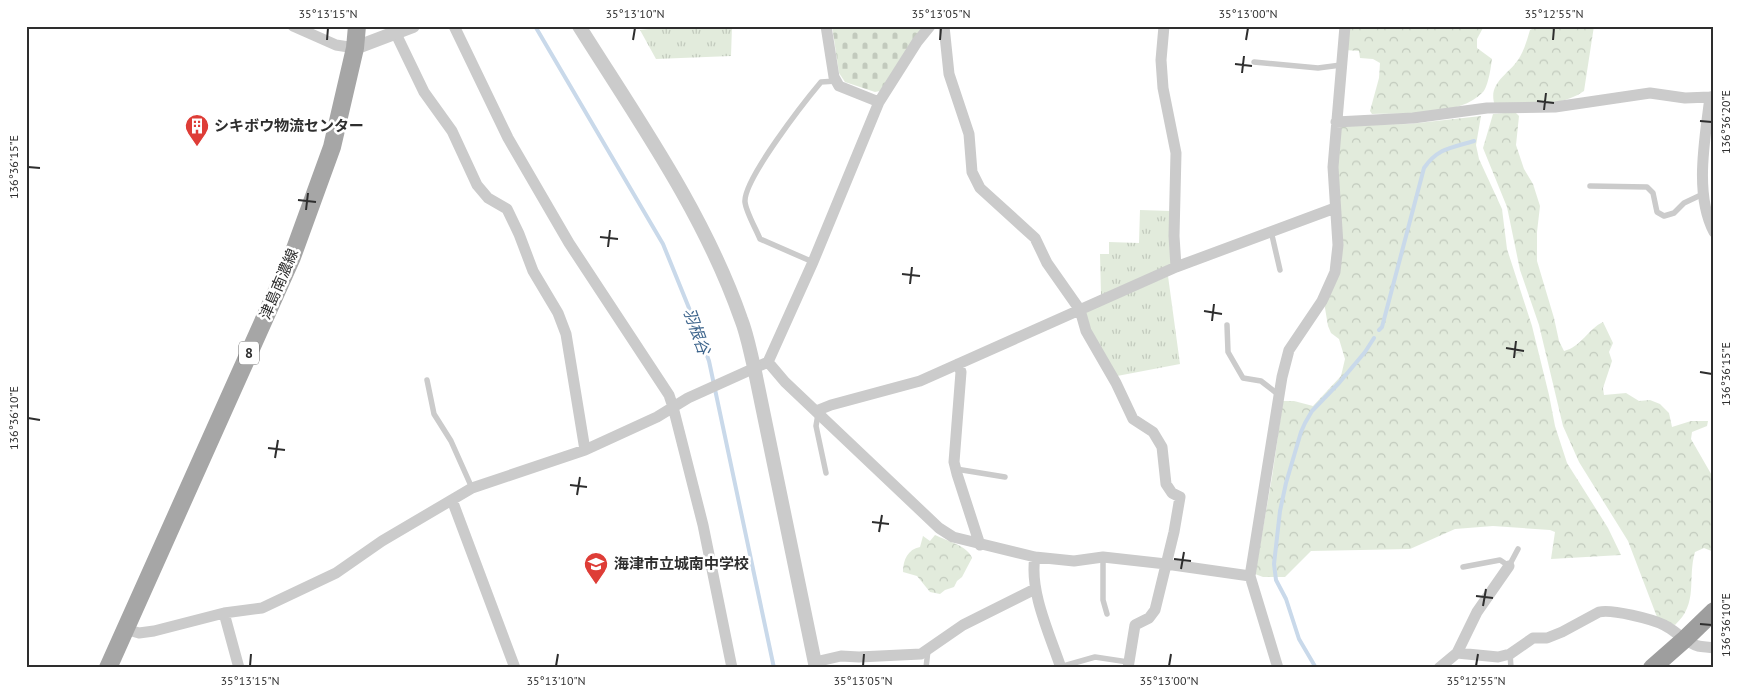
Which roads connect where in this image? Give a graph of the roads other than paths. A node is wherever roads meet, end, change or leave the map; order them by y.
1 (293, 26) edge
2 (357, 26) edge
3 (414, 26) edge
4 (454, 26) edge
5 (579, 26) edge
6 (826, 26) edge
7 (930, 26) edge
8 (944, 26) edge
9 (1164, 26) edge
10 (1345, 26) edge
11 (396, 34) junction
12 (355, 48) junction
13 (1254, 62) dead end
14 (1341, 65) junction
15 (836, 81) junction
16 (1712, 96) edge
17 (879, 102) junction
18 (1336, 122) junction
19 (1590, 186) dead end
20 (1703, 194) junction
21 (1334, 208) junction
22 (1270, 230) junction
23 (1714, 232) edge
24 (813, 262) junction
25 (1176, 267) junction
26 (1280, 270) dead end
27 (1080, 310) junction
28 (1227, 325) dead end
29 (768, 362) junction
30 (958, 364) junction
31 (749, 369) junction
32 (427, 380) dead end
33 (1279, 395) junction
34 (673, 407) junction
35 (817, 412) junction
36 (585, 450) junction
37 (956, 469) junction
38 (826, 473) dead end
39 (1005, 476) dead end
40 (472, 488) junction
41 (452, 500) junction
42 (980, 545) junction
43 (1518, 549) dead end
44 (1035, 557) junction
45 (1103, 557) junction
46 (1166, 564) junction
47 (1509, 566) junction
48 (1463, 567) dead end
49 (1250, 576) junction
50 (1035, 589) junction
51 (1714, 611) edge
52 (224, 613) junction
53 (1106, 614) dead end
54 (125, 629) junction
55 (1685, 639) junction
56 (1714, 648) edge
57 (928, 649) junction
58 (1457, 653) junction
59 (1510, 654) junction
60 (816, 665) edge
61 (1128, 665) edge
62 (1060, 667) edge
63 (108, 668) edge
64 (239, 668) edge
65 (515, 668) edge
66 (732, 668) edge
67 (926, 668) edge
68 (1278, 668) edge
69 (1439, 668) edge
70 (1511, 668) edge
71 (1652, 668) edge

1 - 12 street
2 - 12 main road, 津島南濃線 / 8
3 - 11 street
4 - 34 street
5 - 31 street
6 - 15 street
7 - 17 street
8 - 27 street
9 - 25 street
10 - 14 street
11 - 12 street
11 - 36 street
12 - 54 main road, 津島南濃線 / 8
13 - 14 lane
14 - 18 street
15 - 17 street
15 - 24 lane
16 - 18 street
16 - 20 street
17 - 24 street
18 - 21 street
19 - 20 lane
20 - 23 street
21 - 22 street
21 - 33 street
22 - 25 street
22 - 26 lane
24 - 29 street
25 - 27 street
27 - 30 street
27 - 46 street
28 - 33 lane
29 - 31 street
29 - 35 street
30 - 35 street
30 - 37 street
31 - 34 street
31 - 60 street
32 - 40 lane
33 - 49 street
34 - 36 street
34 - 66 street
35 - 38 lane
35 - 42 street
36 - 40 street
37 - 39 lane
37 - 42 street
40 - 41 street
41 - 52 street
41 - 65 street
42 - 44 street
43 - 47 lane
44 - 45 street
44 - 50 street
45 - 46 street
45 - 53 lane
46 - 49 street
46 - 61 street
47 - 48 lane
47 - 58 street
49 - 68 street
50 - 57 street
50 - 62 street
51 - 55 highway
52 - 54 street
52 - 64 street
54 - 63 main road, 津島南濃線 / 8
55 - 56 street
55 - 59 street
55 - 71 highway
57 - 60 street
57 - 67 lane
58 - 59 street
58 - 69 street
59 - 70 lane
61 - 62 lane

